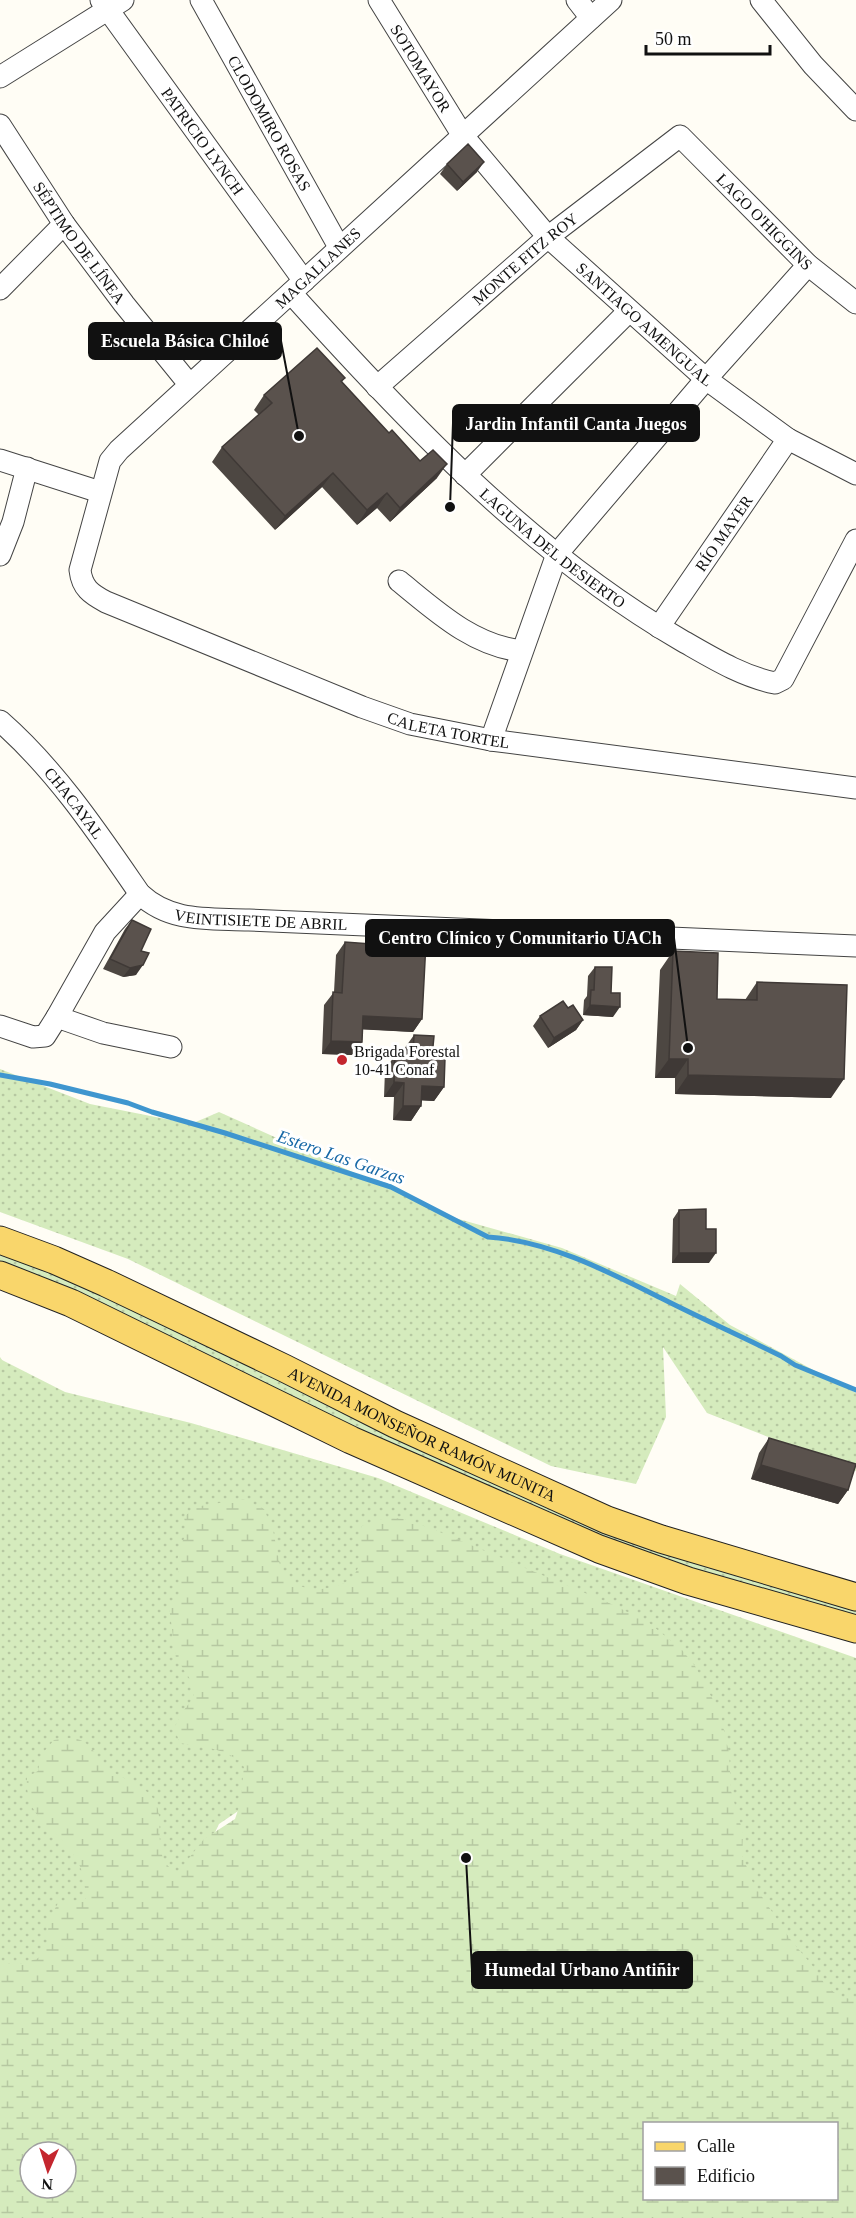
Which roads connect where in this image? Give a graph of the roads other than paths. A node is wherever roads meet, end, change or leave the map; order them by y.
1 (201, 0) edge
2 (380, 0) edge
3 (577, 0) edge
4 (611, 0) edge
5 (761, 0) edge
6 (110, 3) edge
7 (591, 18) junction
8 (0, 77) edge
9 (856, 110) edge
10 (0, 125) edge
11 (463, 136) junction
12 (680, 136) joint
13 (64, 224) junction
14 (548, 237) junction
15 (339, 248) junction
16 (808, 265) junction
17 (298, 287) junction
18 (0, 290) edge
19 (856, 303) edge
20 (629, 311) junction
21 (705, 379) junction
22 (189, 384) junction
23 (377, 387) junction
24 (788, 439) junction
25 (0, 460) edge
26 (27, 468) junction
27 (856, 474) edge
28 (465, 475) junction
29 (100, 492) junction
30 (856, 540) edge
31 (557, 554) junction
32 (0, 555) edge
33 (80, 570) joint
34 (399, 581) dead end
35 (659, 627) junction
36 (521, 651) junction
37 (0, 721) edge
38 (490, 740) junction
39 (856, 789) edge
40 (140, 894) junction
41 (856, 946) edge
42 (57, 1017) junction
43 (0, 1026) edge
44 (171, 1047) dead end
45 (0, 1240) edge
46 (0, 1275) edge
47 (856, 1597) edge
48 (856, 1629) edge

1 - 15 street, CLODOMIRO ROSAS
2 - 11 street, SOTOMAYOR
3 - 7 street
4 - 7 street, MAGALLANES
5 - 9 street
6 - 8 street
6 - 17 street, PATRICIO LYNCH
7 - 11 street, MAGALLANES
10 - 13 street, SÉPTIMO DE LÍNEA
11 - 14 street, SANTIAGO AMENGUAL
11 - 15 street, MAGALLANES
12 - 14 street, MONTE FITZ ROY
12 - 16 street, LAGO O'HIGGINS
13 - 18 street
13 - 22 street, SÉPTIMO DE LÍNEA
14 - 20 street, SANTIAGO AMENGUAL
14 - 23 street, MONTE FITZ ROY
15 - 17 street, MAGALLANES
16 - 19 street, LAGO O'HIGGINS
16 - 21 street
17 - 22 street, MAGALLANES
17 - 23 street, LAGUNA DEL DESIERTO
20 - 21 street, SANTIAGO AMENGUAL
20 - 28 street
21 - 24 street, SANTIAGO AMENGUAL
21 - 31 street
22 - 29 street, MAGALLANES
23 - 28 street, LAGUNA DEL DESIERTO
24 - 27 street, SANTIAGO AMENGUAL
24 - 35 street, RÍO MAYER
25 - 26 street
26 - 29 street
26 - 32 street
28 - 31 street, LAGUNA DEL DESIERTO
29 - 33 street, MAGALLANES
30 - 35 street, LAGUNA DEL DESIERTO
31 - 35 street, LAGUNA DEL DESIERTO
31 - 36 street
33 - 38 street, CALETA TORTEL
34 - 36 street
36 - 38 street
37 - 40 street, CHACAYAL
38 - 39 street, CALETA TORTEL
40 - 41 street, VEINTISIETE DE ABRIL
40 - 42 street
42 - 43 street
42 - 44 street
45 - 47 main road, AVENIDA MONSEÑOR RAMÓN MUNITA
46 - 48 main road, AVENIDA MONSEÑOR RAMÓN MUNITA

